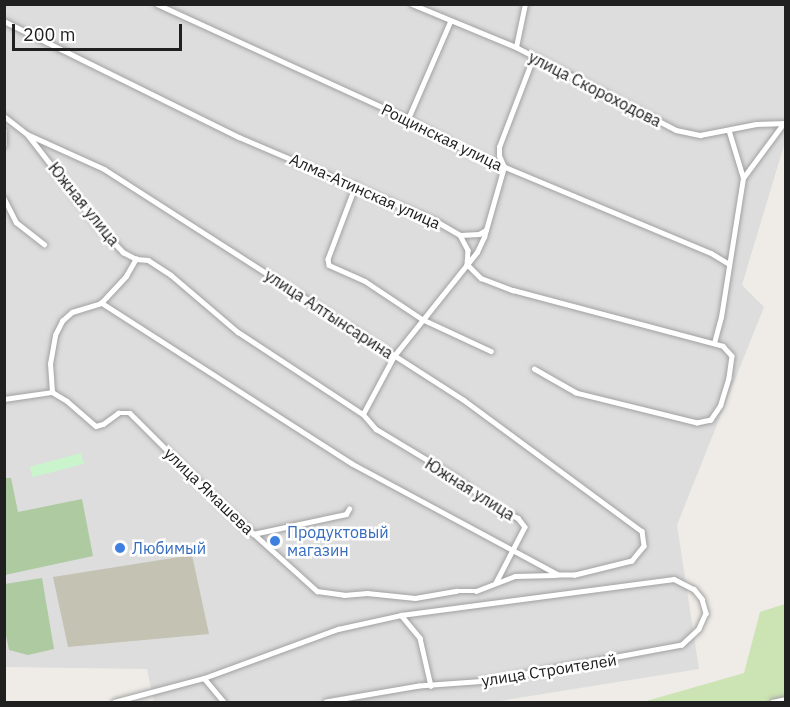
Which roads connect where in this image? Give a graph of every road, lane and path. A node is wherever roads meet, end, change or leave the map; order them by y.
1 (157, 4) edge
2 (412, 4) edge
3 (525, 4) edge
4 (4, 21) edge
5 (450, 22) junction
6 (516, 47) junction
7 (533, 58) junction
8 (4, 116) edge
9 (408, 119) junction
10 (784, 124) edge
11 (4, 130) edge
12 (729, 132) junction
13 (27, 134) junction
14 (4, 145) edge
15 (504, 167) junction
16 (743, 178) junction
17 (356, 185) junction
18 (4, 198) edge
19 (489, 225) junction
20 (460, 235) junction
21 (44, 244) dead end
22 (136, 259) junction
23 (467, 264) junction
24 (729, 264) junction
25 (101, 303) junction
26 (423, 319) junction
27 (714, 343) junction
28 (491, 351) dead end
29 (394, 356) junction
30 (534, 369) dead end
31 (52, 392) junction
32 (4, 399) edge
33 (363, 414) junction
34 (349, 510) dead end
35 (642, 531) joint
36 (253, 534) junction
37 (514, 551) junction
38 (558, 574) junction
39 (496, 582) junction
40 (401, 615) junction
41 (204, 678) junction
42 (431, 686) junction
43 (786, 699) edge
44 (358, 700) edge
45 (114, 702) edge
46 (224, 702) edge
47 (326, 702) edge
48 (772, 702) edge

1 - 9 street, Рощинская улица
2 - 5 street, улица Скороходова
3 - 6 street
4 - 17 street, Алма-Атинская улица
5 - 6 street, улица Скороходова
5 - 9 street
6 - 7 street, улица Скороходова
7 - 12 street, улица Скороходова
7 - 15 street
8 - 13 street, улица Алтынсарина
9 - 15 street, Рощинская улица
10 - 12 street, улица Скороходова
10 - 16 street
11 - 14 street
12 - 16 street
13 - 22 street, Южная улица
13 - 29 street, улица Алтынсарина
15 - 19 street
15 - 24 street, Рощинская улица
16 - 24 street
17 - 20 street, Алма-Атинская улица
17 - 26 street
18 - 21 street
19 - 20 street
19 - 23 street
20 - 23 street, Алма-Атинская улица
22 - 25 street
22 - 33 street, Южная улица
23 - 26 street
23 - 27 street
24 - 27 street
25 - 31 street
25 - 37 street, Южная улица
26 - 28 street
26 - 29 street
27 - 30 street
29 - 33 street
29 - 35 street, улица Алтынсарина
31 - 32 street
31 - 36 street, улица Ямашева
33 - 37 street, Южная улица
34 - 36 street
35 - 38 street, улица Ямашева
36 - 39 street, улица Ямашева
37 - 38 street
37 - 39 street
38 - 39 street, улица Ямашева
40 - 41 street
40 - 42 street
40 - 42 street, улица Строителей
41 - 45 street
41 - 46 street
42 - 44 street, улица Строителей
43 - 48 street
44 - 47 street, улица Строителей

